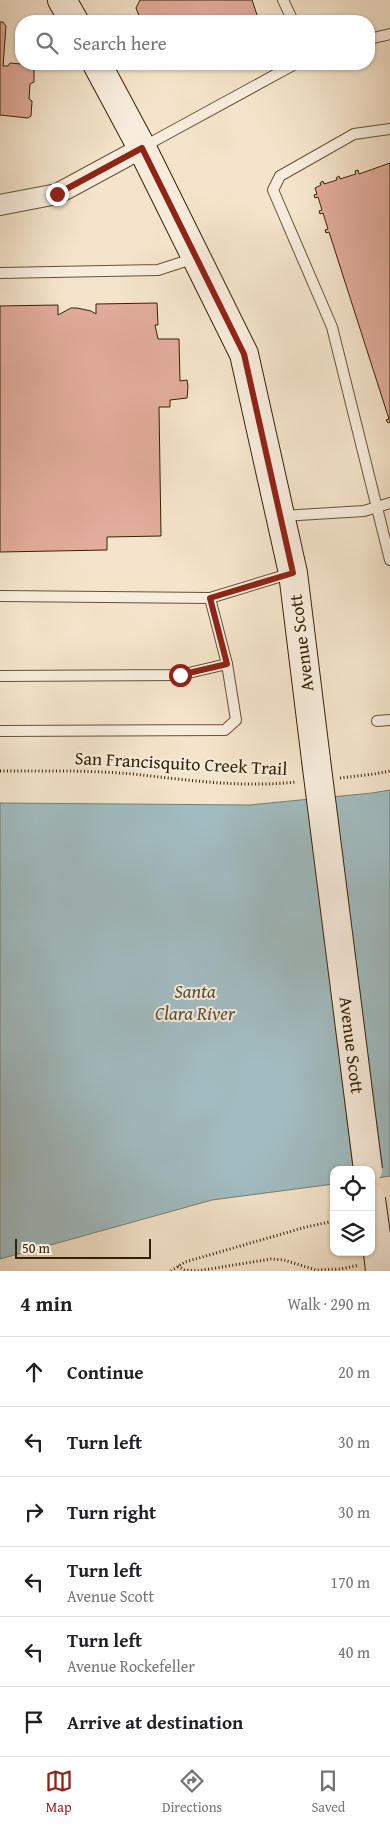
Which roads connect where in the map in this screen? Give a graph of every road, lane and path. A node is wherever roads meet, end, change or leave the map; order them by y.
1 (62, 0) edge
2 (283, 0) edge
3 (71, 15) edge
4 (290, 15) edge
5 (390, 34) edge
6 (375, 38) edge
7 (100, 70) edge
8 (284, 70) edge
9 (390, 128) edge
10 (142, 148) junction
11 (0, 205) edge
12 (196, 258) junction
13 (0, 273) edge
14 (390, 503) edge
15 (377, 507) junction
16 (280, 516) junction
17 (390, 560) edge
18 (293, 573) junction
19 (0, 596) edge
20 (210, 598) junction
21 (227, 664) junction
22 (0, 676) edge
23 (390, 720) edge
24 (377, 721) dead end
25 (0, 731) edge
26 (0, 771) edge
27 (390, 771) edge
28 (336, 778) dead end
29 (298, 782) dead end
30 (367, 1166) edge
31 (372, 1211) edge
32 (330, 1222) edge
33 (378, 1255) edge
34 (178, 1266) junction
35 (171, 1271) edge

1 - 3 main road
2 - 4 lane
5 - 6 lane
7 - 10 main road, Avenue Scott
8 - 10 lane
9 - 15 lane
10 - 11 street
10 - 12 main road, Avenue Scott
12 - 13 lane
12 - 16 main road, Avenue Scott
14 - 15 lane
15 - 16 lane
15 - 17 lane
16 - 18 main road, Avenue Scott
18 - 20 lane
18 - 30 main road, Avenue Scott, bridge
19 - 20 lane
20 - 21 lane
21 - 22 lane
21 - 25 lane
23 - 24 lane
26 - 29 path, San Francisquito Creek Trail
27 - 28 path
31 - 33 main road, bridge
32 - 34 path
33 - 34 path
34 - 35 path

